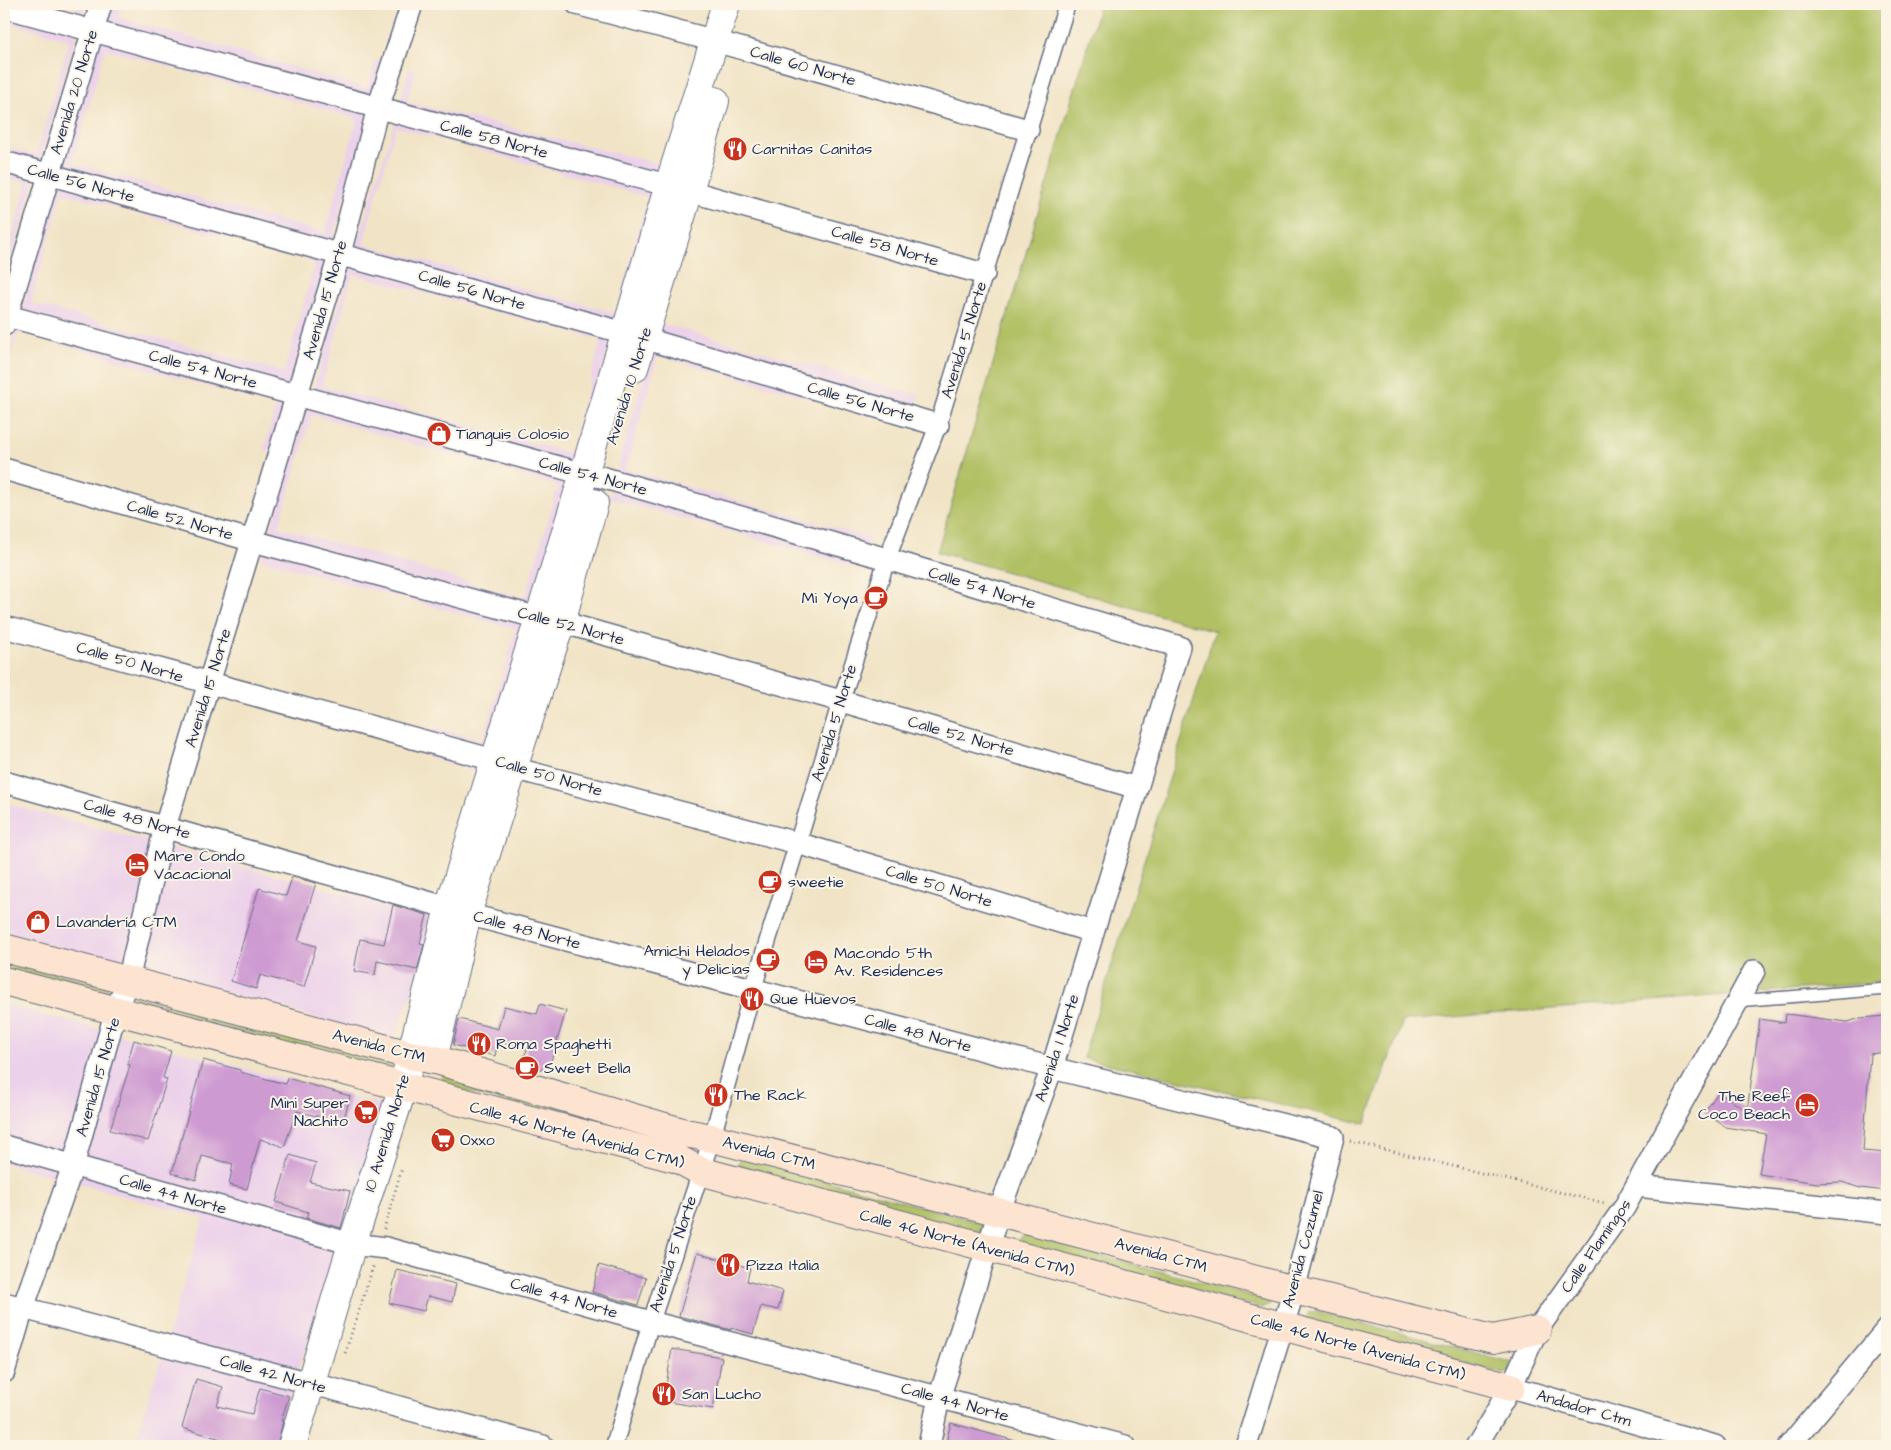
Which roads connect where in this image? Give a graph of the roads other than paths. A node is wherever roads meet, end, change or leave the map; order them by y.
1 (101, 4) edge
2 (412, 4) edge
3 (577, 4) edge
4 (726, 4) edge
5 (744, 4) edge
6 (1067, 4) edge
7 (4, 6) edge
8 (93, 31) junction
9 (723, 43) junction
10 (378, 108) junction
11 (1028, 130) junction
12 (4, 162) edge
13 (49, 174) junction
14 (679, 188) junction
15 (340, 253) junction
16 (984, 274) junction
17 (5, 319) edge
18 (634, 335) junction
19 (297, 395) junction
20 (938, 425) junction
21 (4, 468) edge
22 (592, 475) junction
23 (253, 541) junction
24 (887, 559) junction
25 (550, 620) junction
26 (4, 627) edge
27 (1180, 647) joint
28 (209, 684) junction
29 (841, 701) junction
30 (504, 764) junction
31 (4, 782) edge
32 (1137, 788) junction
33 (165, 827) junction
34 (797, 843) junction
35 (458, 911) junction
36 (1093, 932) junction
37 (4, 948) edge
38 (1754, 971) dead end
39 (128, 980) junction
40 (4, 981) edge
41 (753, 989) junction
42 (1887, 989) edge
43 (1737, 1001) junction
44 (116, 1010) junction
45 (421, 1057) junction
46 (1052, 1068) junction
47 (414, 1090) junction
48 (685, 1133) junction
49 (1333, 1137) joint
50 (712, 1138) junction
51 (4, 1146) edge
52 (689, 1165) junction
53 (73, 1166) junction
54 (1637, 1186) junction
55 (999, 1212) junction
56 (1887, 1213) edge
57 (352, 1244) junction
58 (986, 1248) junction
59 (1294, 1290) junction
60 (14, 1305) edge
61 (651, 1322) junction
62 (1281, 1326) junction
63 (1537, 1330) junction
64 (1887, 1330) edge
65 (4, 1372) edge
66 (312, 1384) junction
67 (1511, 1387) junction
68 (939, 1398) junction
69 (292, 1446) edge
70 (543, 1446) edge
71 (614, 1446) edge
72 (929, 1446) edge
73 (1125, 1446) edge
74 (1246, 1446) edge
75 (1476, 1446) edge
76 (1715, 1446) edge
77 (1789, 1446) edge

1 - 8 street, Avenida 20 Norte
2 - 10 street, Avenida 15 Norte
3 - 9 street, Calle 60 Norte
4 - 9 street, Avenida 10 Norte
5 - 9 street, Avenida 10 Norte
6 - 11 street, Avenida 5 Norte
7 - 8 street, Calle 58 Norte
8 - 10 street, Calle 58 Norte
8 - 13 street, Avenida 20 Norte
9 - 11 street, Calle 60 Norte
9 - 14 street, Avenida 10 Norte
10 - 14 street, Calle 58 Norte
10 - 15 street, Avenida 15 Norte
11 - 16 street, Avenida 5 Norte
12 - 13 street, Calle 56 Norte
13 - 15 street, Calle 56 Norte
13 - 17 street, Avenida 20 Norte
14 - 16 street, Calle 58 Norte
14 - 18 street, Avenida 10 Norte
15 - 18 street, Calle 56 Norte
15 - 19 street, Avenida 15 Norte
16 - 20 street, Avenida 5 Norte
17 - 19 street, Calle 54 Norte
18 - 20 street, Calle 56 Norte
18 - 22 street, Avenida 10 Norte
19 - 22 street, Calle 54 Norte
19 - 23 street, Avenida 15 Norte
20 - 24 street, Avenida 5 Norte
21 - 23 street, Calle 52 Norte
22 - 24 street, Calle 54 Norte
22 - 25 street, Avenida 10 Norte
23 - 25 street, Calle 52 Norte
23 - 28 street, Avenida 15 Norte
24 - 27 street, Calle 54 Norte
24 - 29 street, Avenida 5 Norte
25 - 29 street, Calle 52 Norte
25 - 30 street, Avenida 10 Norte
26 - 28 street, Calle 50 Norte
27 - 32 street, Avenida 1 Norte
28 - 30 street, Calle 50 Norte
28 - 33 street, Avenida 15 Norte
29 - 32 street, Calle 52 Norte
29 - 34 street, Avenida 5 Norte
30 - 34 street, Calle 50 Norte
30 - 35 street, 10 Avenida Norte
31 - 33 street, Calle 48 Norte
32 - 36 street, Avenida 1 Norte
33 - 35 street, Calle 48 Norte
33 - 39 street, Avenida 15 Norte
34 - 36 street, Calle 50 Norte
34 - 41 street, Avenida 5 Norte
35 - 41 street, Calle 48 Norte
35 - 45 street, 10 Avenida Norte
36 - 46 street, Avenida 1 Norte
37 - 39 main road, Avenida CTM
38 - 43 street
39 - 44 street, Avenida 15 Norte
39 - 45 main road, Avenida CTM
40 - 44 main road, Avenida CTM
41 - 46 street, Calle 48 Norte
41 - 50 street, Avenida 5 Norte
42 - 43 lane
43 - 54 street
44 - 47 main road, Avenida CTM
44 - 53 street, Avenida 15 Norte
45 - 47 street, 10 Avenida Norte
45 - 48 main road, Avenida CTM
46 - 49 street, Calle 48 Norte
46 - 55 street, Avenida 1 Norte
47 - 52 main road, Calle 46 Norte (Avenida CTM)
47 - 57 street, 10 Avenida Norte
48 - 50 main road, Avenida CTM
48 - 52 street
49 - 59 street, Avenida Cozumel
50 - 52 street, Avenida 5 Norte
50 - 55 main road, Avenida CTM
51 - 53 street, Calle 44 Norte
52 - 58 main road, Calle 46 Norte (Avenida CTM)
52 - 61 street, Avenida 5 Norte
53 - 57 street, Calle 44 Norte
53 - 60 street, Avenida 15 Norte
54 - 56 street, Calle Flamingos
54 - 63 street, Calle Flamingos
55 - 58 street, Avenida 1 Norte
55 - 59 main road, Avenida CTM
57 - 61 street, Calle 44 Norte
57 - 66 street, 10 Avenida Norte
58 - 62 main road, Calle 46 Norte (Avenida CTM)
58 - 68 street, Avenida 1 Norte
59 - 62 street, Avenida Cozumel
59 - 63 main road, Avenida CTM
60 - 65 street, Avenida 15 Norte
60 - 66 street, Calle 42 Norte
61 - 68 street, Calle 44 Norte
61 - 71 street, Avenida 5 Norte
62 - 67 main road, Calle 46 Norte (Avenida CTM)
62 - 74 street, Avenida Cozumel
63 - 67 street, Calle Flamingos
64 - 77 street
66 - 69 street, 10 Avenida Norte
66 - 70 street, Calle 42 Norte
67 - 75 street, Calle Flamingos
67 - 76 street, Andador Ctm
68 - 72 street, Avenida 1 Norte
68 - 73 street, Calle 44 Norte

